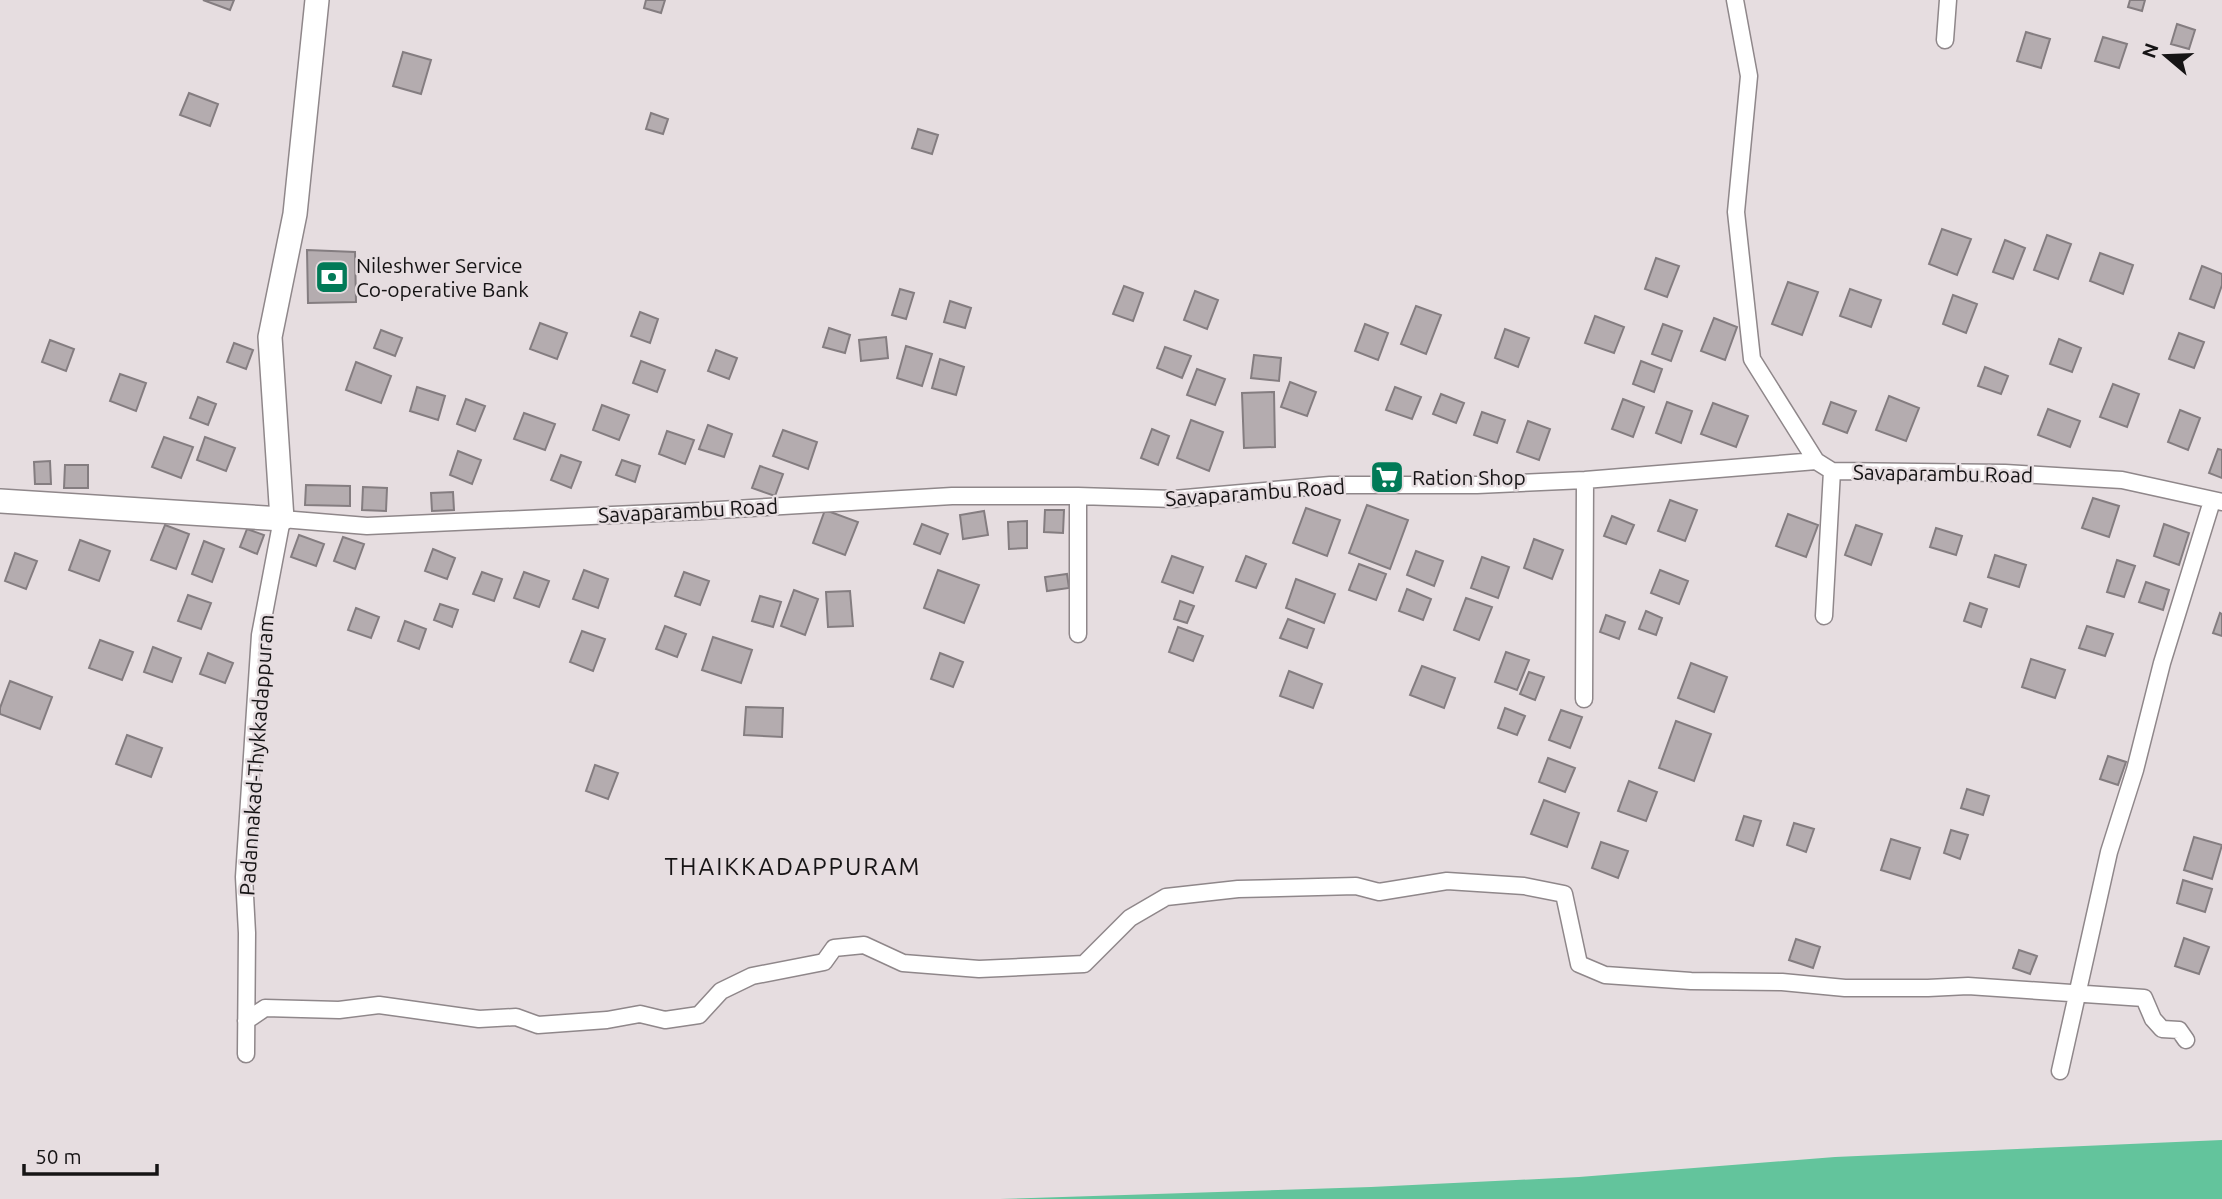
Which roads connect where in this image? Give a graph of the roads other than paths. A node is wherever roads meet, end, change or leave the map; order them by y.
1 (317, 0) edge
2 (1735, 0) edge
3 (1948, 0) edge
4 (1945, 40) dead end
5 (1816, 461) junction
6 (1832, 471) junction
7 (1585, 480) junction
8 (1078, 496) junction
9 (0, 501) edge
10 (2217, 501) edge
11 (282, 519) junction
12 (1824, 616) dead end
13 (1078, 634) dead end
14 (1584, 699) dead end
15 (2078, 995) junction
16 (246, 1021) junction
17 (2186, 1040) dead end
18 (246, 1054) dead end
19 (2060, 1071) dead end

1 - 11 main road, Padannakad-Thykkadappuram
2 - 5 street
3 - 4 street
5 - 6 street, Savaparambu Road
5 - 7 street, Savaparambu Road
6 - 10 street, Savaparambu Road
6 - 12 street
7 - 8 street, Savaparambu Road
7 - 14 street
8 - 11 street, Savaparambu Road
8 - 13 street
9 - 11 main road
10 - 15 street
11 - 16 street, Padannakad-Thykkadappuram
15 - 16 street
15 - 17 street
15 - 19 street
16 - 18 street, Padannakad-Thykkadappuram

